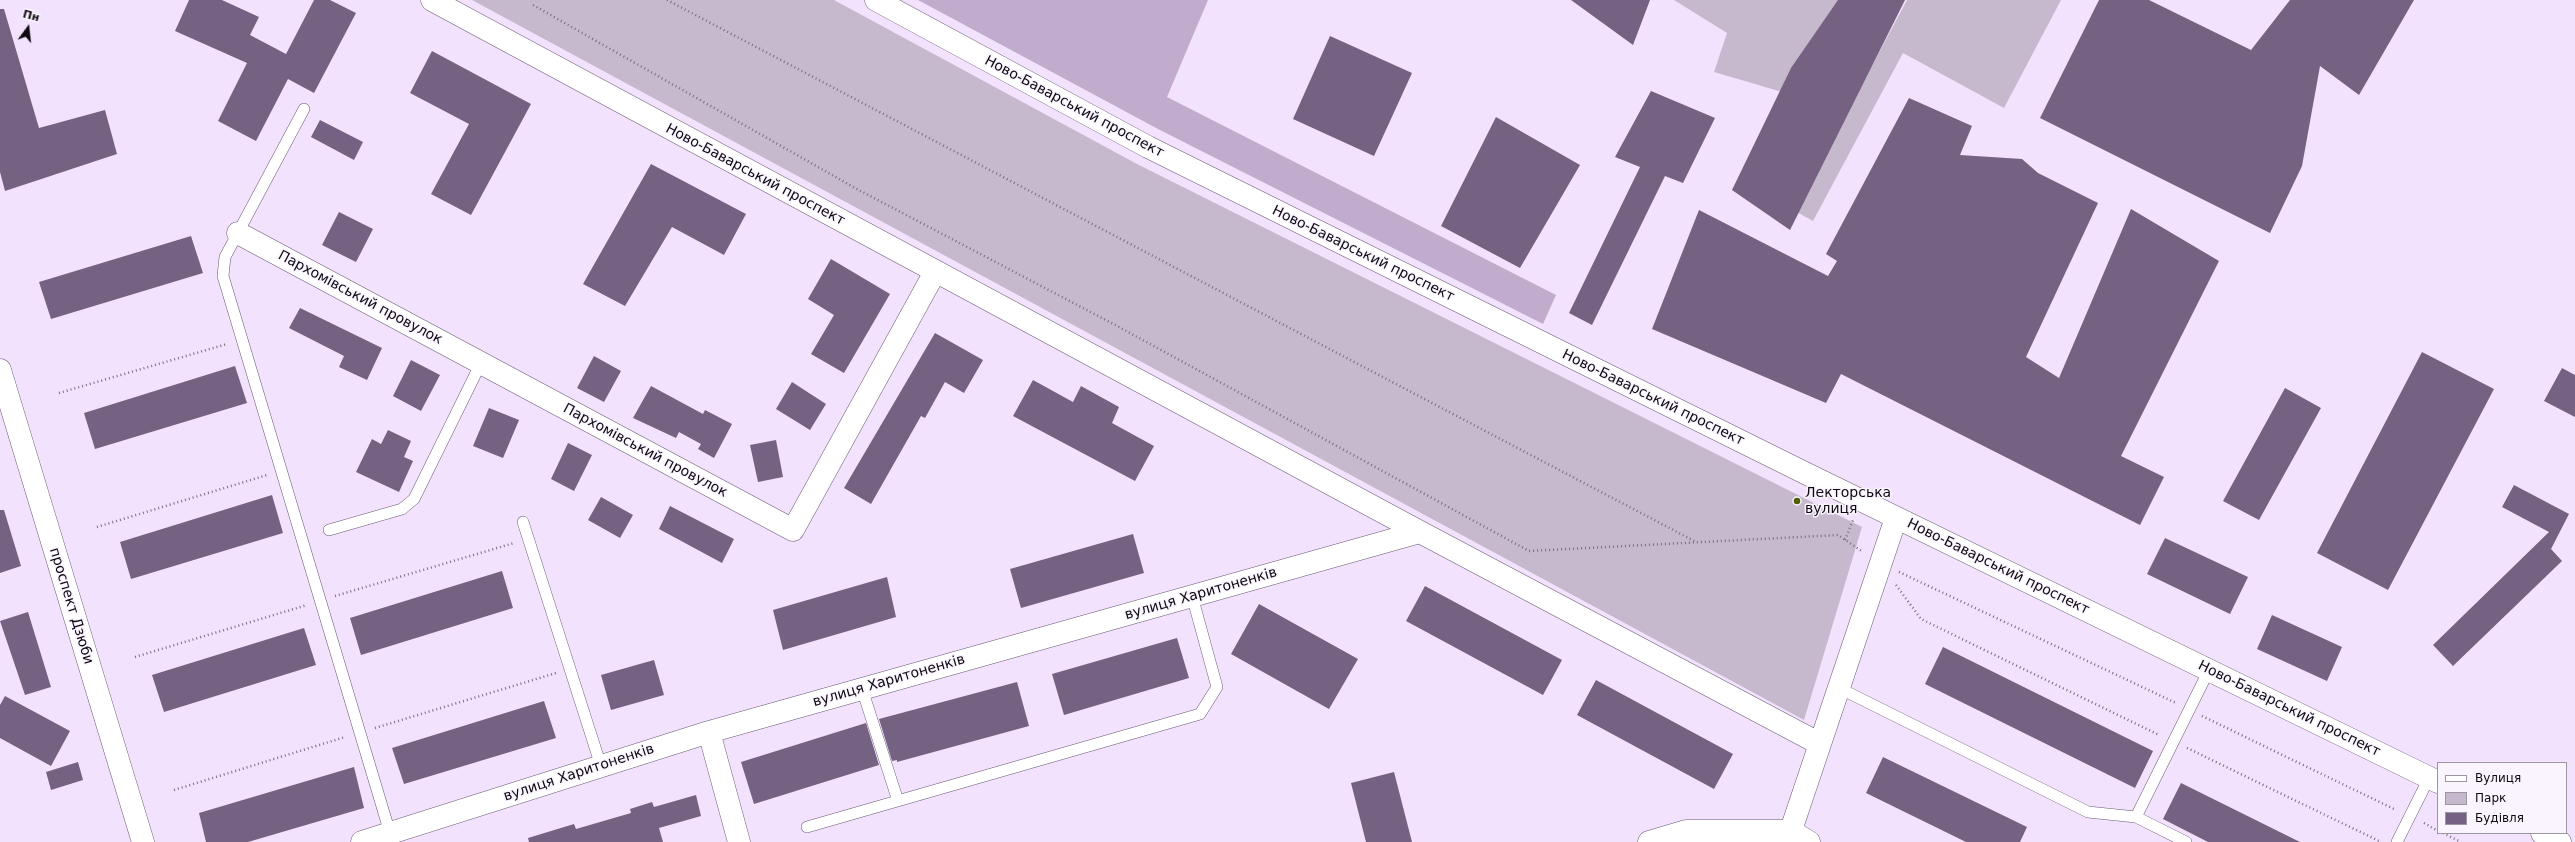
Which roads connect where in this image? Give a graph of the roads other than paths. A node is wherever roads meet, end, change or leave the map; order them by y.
1 (432, 0) edge
2 (876, 0) edge
3 (304, 109) dead end
4 (238, 233) junction
5 (935, 272) junction
6 (482, 364) junction
7 (0, 370) edge
8 (1896, 518) junction
9 (524, 522) dead end
10 (329, 530) dead end
11 (1420, 532) junction
12 (1192, 596) junction
13 (2209, 670) junction
14 (1839, 688) junction
15 (862, 689) junction
16 (709, 732) junction
17 (1820, 744) junction
18 (601, 766) junction
19 (2434, 780) edge
20 (898, 801) junction
21 (2136, 817) junction
22 (807, 827) dead end
23 (390, 833) junction
24 (2544, 834) edge
25 (1789, 836) edge
26 (143, 842) edge
27 (362, 842) edge
28 (739, 842) edge
29 (1649, 842) edge
30 (1809, 842) edge
31 (2186, 842) edge
32 (2397, 842) edge
33 (2560, 842) edge

1 - 5 street, Ново-Баварський проспект
2 - 8 street, Ново-Баварський проспект
3 - 4 lane
4 - 6 street, Пархомівський провулок
4 - 23 lane
5 - 6 street, Пархомівський провулок
5 - 11 street, Ново-Баварський проспект
6 - 10 lane
7 - 26 street, проспект Дзюби
8 - 13 street, Ново-Баварський проспект
8 - 14 street
9 - 18 lane
11 - 12 street, вулиця Харитоненків
11 - 17 street, Ново-Баварський проспект
12 - 15 street, вулиця Харитоненків
12 - 20 lane
13 - 19 street, Ново-Баварський проспект
13 - 21 lane
14 - 17 street
14 - 21 lane
15 - 16 street, вулиця Харитоненків
15 - 20 lane
16 - 18 street, вулиця Харитоненків
16 - 28 street
17 - 25 street
18 - 23 street, вулиця Харитоненків
19 - 32 lane
20 - 22 lane
21 - 31 lane
23 - 27 street, вулиця Харитоненків
24 - 33 street
25 - 29 street
25 - 30 street

